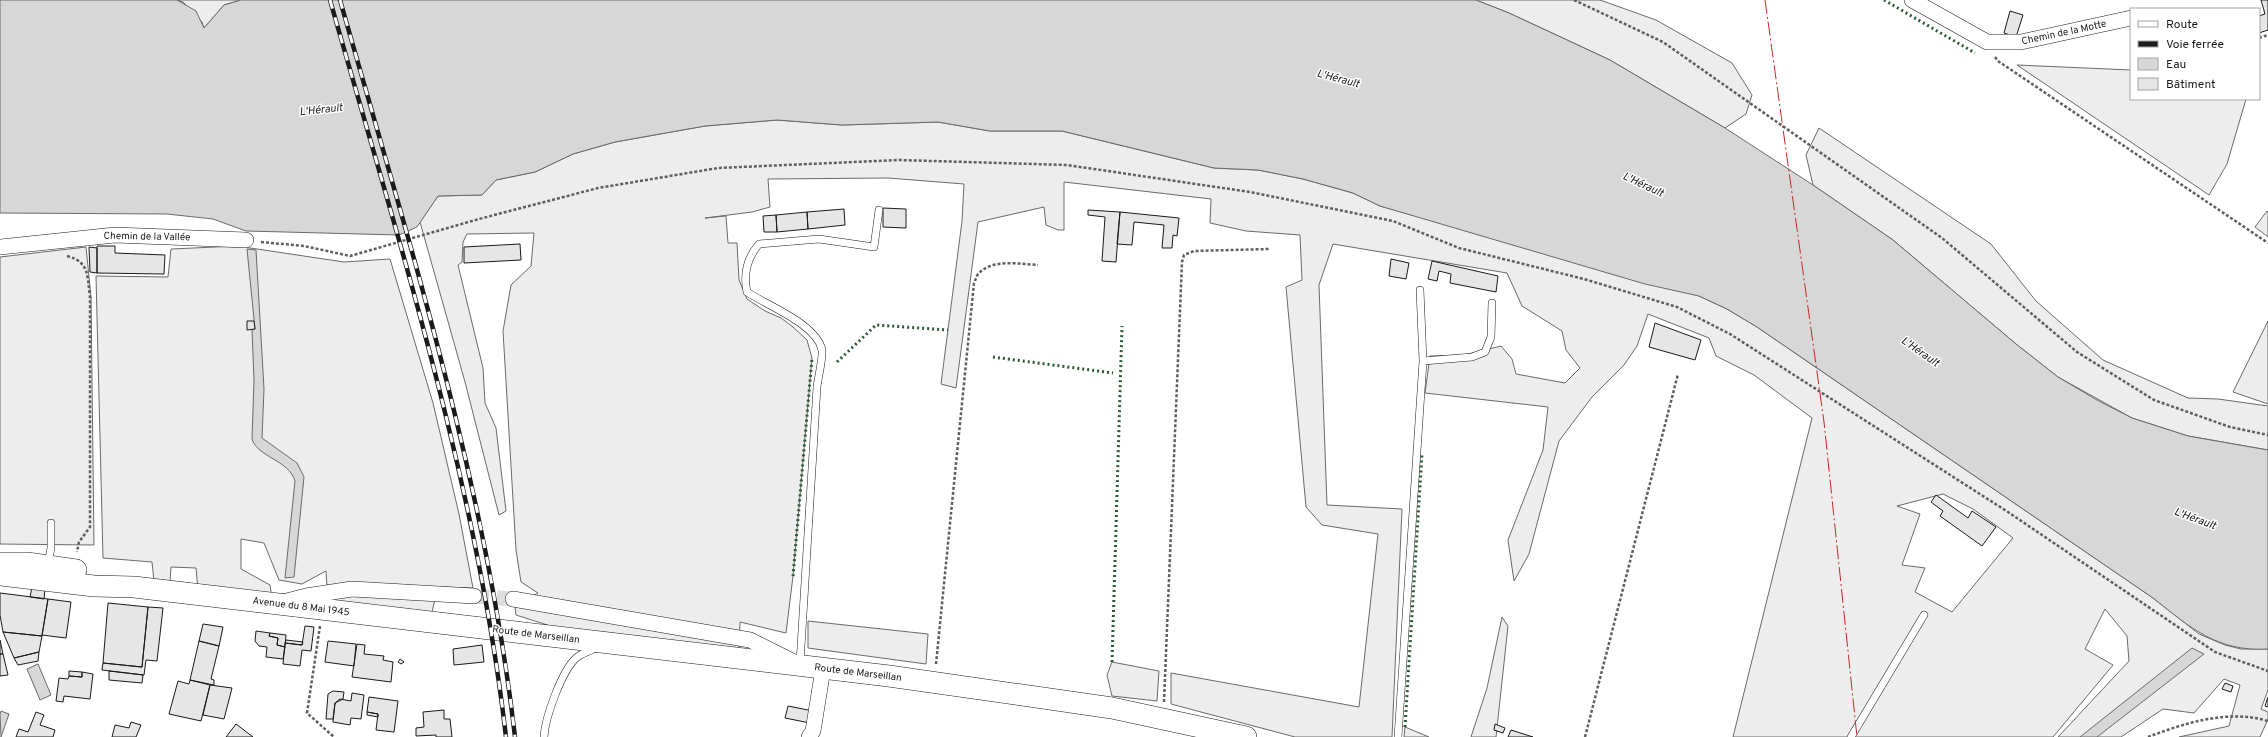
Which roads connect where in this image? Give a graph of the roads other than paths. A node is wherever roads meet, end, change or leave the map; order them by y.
1 (1912, 0) edge
2 (2130, 18) edge
3 (878, 210) dead end
4 (246, 240) road end
5 (0, 247) edge
6 (1420, 290) dead end
7 (1492, 303) dead end
8 (1423, 361) junction
9 (51, 523) dead end
10 (0, 564) edge
11 (48, 566) junction
12 (9, 576) edge
13 (134, 587) junction
14 (474, 596) tunnel mouth
15 (513, 599) tunnel mouth
16 (276, 604) junction
17 (1924, 615) dead end
18 (467, 626) joint
19 (600, 643) junction
20 (800, 666) junction
21 (823, 669) junction
22 (544, 737) edge
23 (809, 737) edge
24 (1246, 737) edge
25 (1398, 737) edge
26 (1851, 737) edge

1 - 2 street, Chemin de la Motte
3 - 20 lane
4 - 5 street, Chemin de la Vallée
6 - 8 lane
7 - 8 lane
8 - 25 lane
9 - 11 lane
10 - 11 main road, Avenue du 8 Mai 1945
11 - 12 lane
11 - 13 main road, Avenue du 8 Mai 1945
12 - 13 main road, Avenue du 8 Mai 1945
13 - 16 main road, Avenue du 8 Mai 1945
14 - 16 street
15 - 20 street
16 - 18 main road, Avenue du 8 Mai 1945
17 - 26 lane
18 - 19 main road, Route de Marseillan
19 - 20 main road, Route de Marseillan
19 - 22 lane
20 - 21 main road, Route de Marseillan
21 - 23 street
21 - 24 main road, Route de Marseillan

